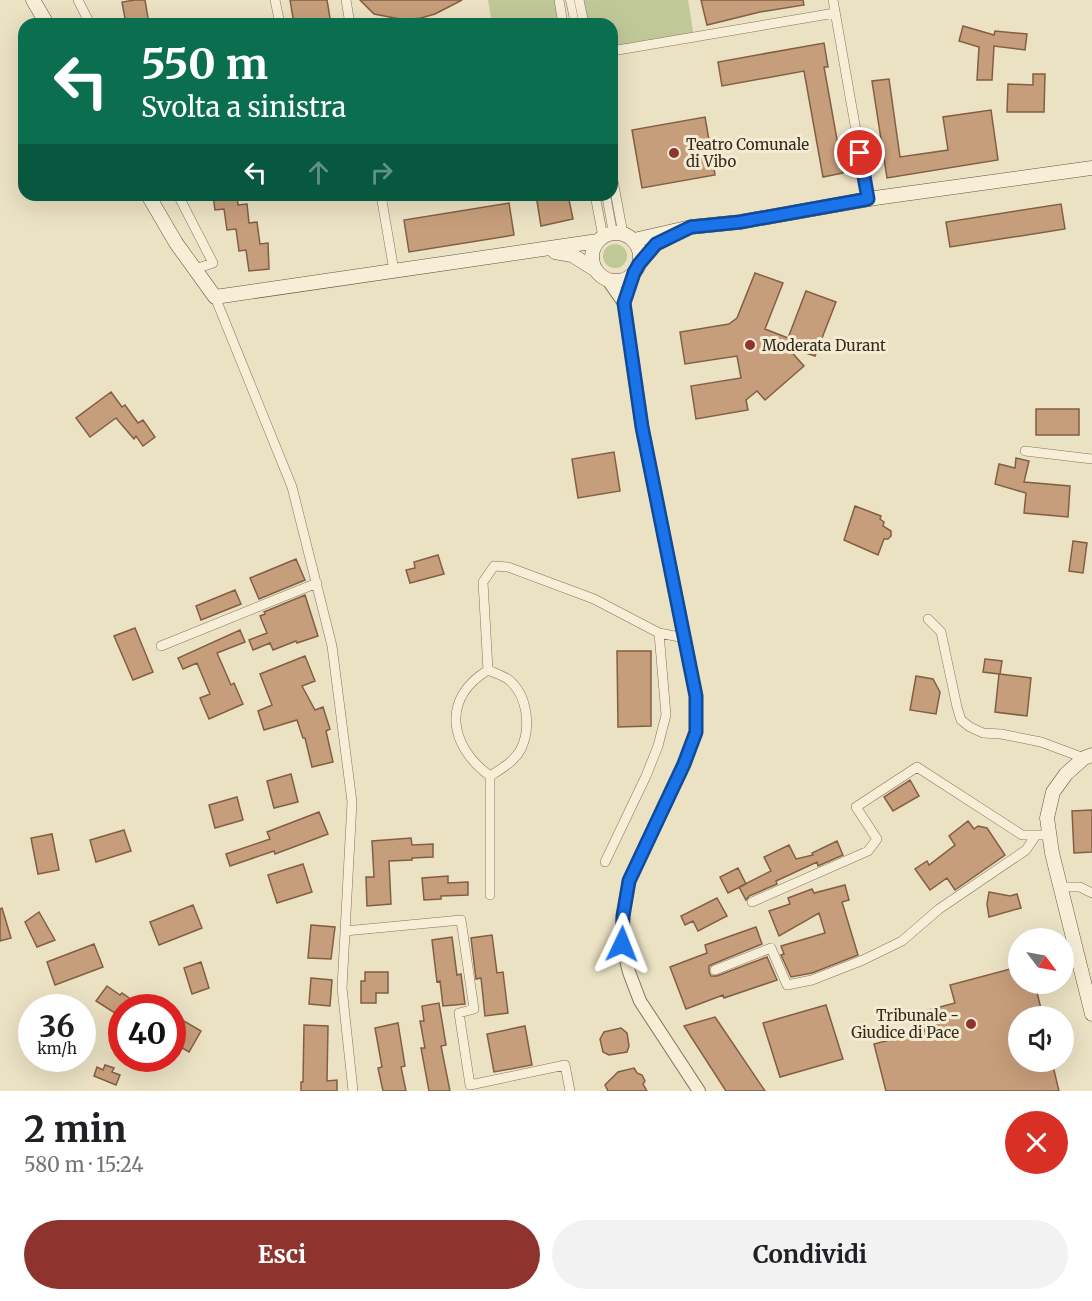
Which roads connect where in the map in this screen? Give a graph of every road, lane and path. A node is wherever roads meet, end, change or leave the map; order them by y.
1 (33, 0) edge
2 (78, 0) edge
3 (275, 0) edge
4 (346, 0) edge
5 (559, 0) edge
6 (570, 0) edge
7 (579, 0) edge
8 (833, 0) edge
9 (835, 13) junction
10 (44, 18) edge
11 (87, 18) edge
12 (279, 18) edge
13 (349, 18) edge
14 (563, 18) edge
15 (574, 18) edge
16 (583, 18) edge
17 (618, 50) edge
18 (1092, 168) edge
19 (868, 199) junction
20 (152, 201) edge
21 (181, 201) edge
22 (382, 201) edge
23 (598, 201) edge
24 (607, 201) edge
25 (613, 201) edge
26 (691, 227) junction
27 (614, 237) junction
28 (541, 250) junction
29 (195, 269) junction
30 (637, 269) junction
31 (394, 270) junction
32 (596, 270) junction
33 (608, 280) junction
34 (215, 297) junction
35 (624, 303) junction
36 (1025, 451) dead end
37 (1092, 459) edge
38 (316, 583) junction
39 (928, 619) dead end
40 (659, 633) junction
41 (685, 638) junction
42 (161, 645) dead end
43 (488, 670) junction
44 (1088, 757) edge
45 (490, 776) junction
46 (1042, 835) junction
47 (605, 862) dead end
48 (1061, 887) junction
49 (1092, 893) edge
50 (490, 895) dead end
51 (752, 902) dead end
52 (345, 931) junction
53 (715, 970) dead end
54 (1092, 1014) edge
55 (353, 1091) edge
56 (570, 1091) edge
57 (699, 1091) edge

1 - 10 main road
2 - 11 street
3 - 12 street
4 - 13 street
5 - 14 street
6 - 15 street
7 - 16 street
8 - 9 street
9 - 17 street
9 - 19 street
18 - 19 main road
19 - 26 main road
20 - 29 main road
21 - 29 street
22 - 31 street
23 - 27 street
24 - 27 street
25 - 27 street
26 - 27 main road
26 - 30 main road
27 - 28 main road
27 - 30 main road
27 - 32 main road
28 - 31 main road
28 - 32 main road
29 - 34 main road
30 - 33 main road
30 - 35 street
31 - 34 main road
32 - 33 main road
33 - 35 street
34 - 38 street
35 - 41 street
36 - 37 street
38 - 42 street
38 - 52 street
39 - 44 street
40 - 41 street
40 - 43 street
40 - 47 street
41 - 57 street
43 - 45 street
43 - 45 street
44 - 46 main road
45 - 50 street
46 - 48 main road
46 - 51 street
46 - 53 street
48 - 49 street
48 - 54 main road
52 - 55 street
52 - 56 street

